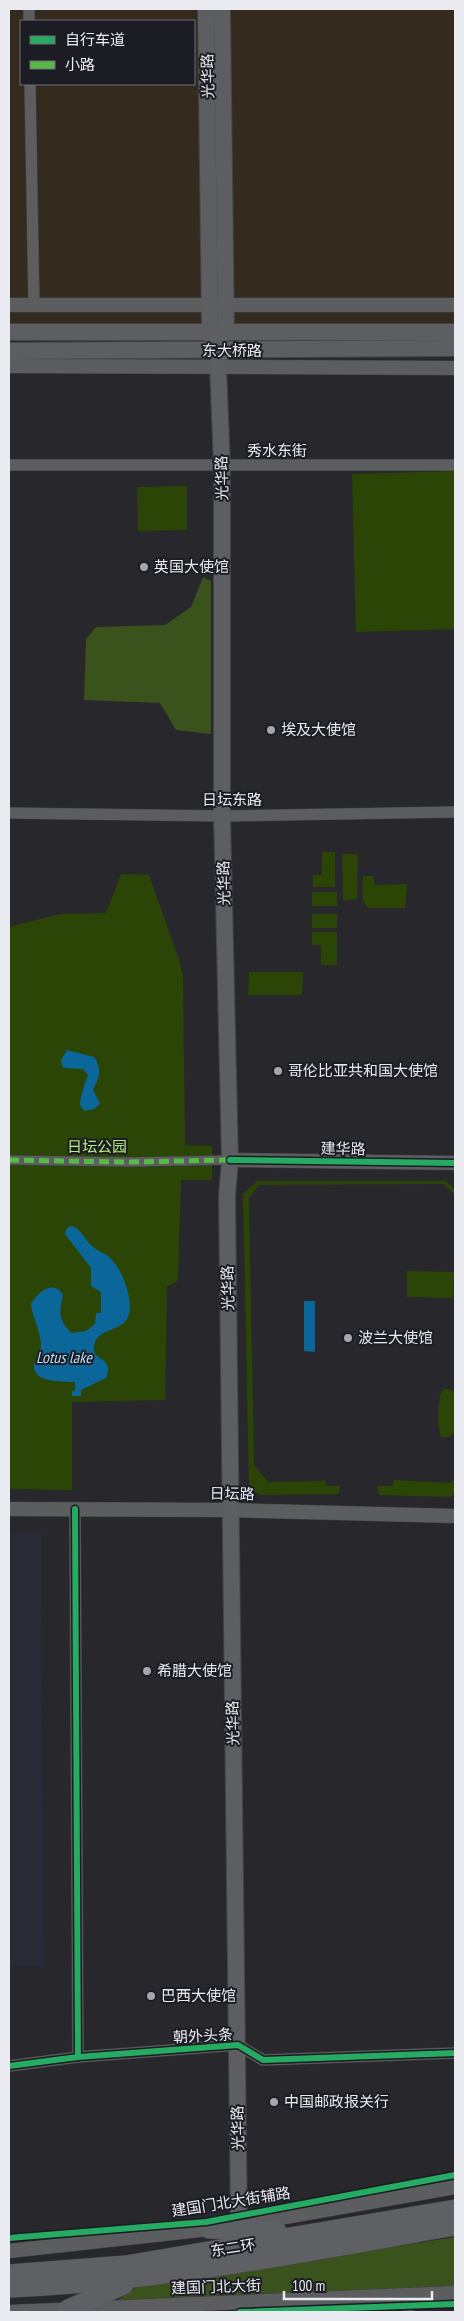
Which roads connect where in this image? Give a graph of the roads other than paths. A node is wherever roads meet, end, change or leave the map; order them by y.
1 (206, 9) edge
2 (222, 9) edge
3 (30, 85) edge
4 (34, 305) junction
5 (217, 305) junction
6 (455, 305) edge
7 (9, 306) edge
8 (9, 332) edge
9 (210, 332) junction
10 (455, 332) edge
11 (226, 333) junction
12 (455, 348) edge
13 (9, 351) edge
14 (219, 359) junction
15 (9, 366) edge
16 (455, 368) edge
17 (9, 465) edge
18 (455, 465) edge
19 (222, 466) junction
20 (455, 812) edge
21 (9, 813) edge
22 (222, 816) junction
23 (9, 1160) edge
24 (230, 1160) junction
25 (455, 1163) edge
26 (9, 1509) edge
27 (76, 1509) junction
28 (230, 1510) junction
29 (455, 1516) edge
30 (238, 2045) junction
31 (455, 2052) edge
32 (78, 2057) junction
33 (9, 2066) edge
34 (455, 2187) edge
35 (455, 2209) edge
36 (239, 2226) junction
37 (455, 2226) edge
38 (209, 2229) junction
39 (328, 2232) junction
40 (9, 2251) edge
41 (9, 2274) edge
42 (139, 2278) junction
43 (9, 2288) edge
44 (455, 2293) edge
45 (408, 2295) junction
46 (194, 2308) edge
47 (68, 2309) junction
48 (9, 2312) edge
49 (408, 2312) edge

1 - 5 main road, 光华路
2 - 5 main road, 光华路
3 - 4 street
4 - 5 street
4 - 7 street
5 - 6 street
5 - 9 main road, 光华路
5 - 11 main road, 光华路
8 - 9 main road, 东大桥路
9 - 11 main road, 东大桥路
9 - 14 main road, 光华路
10 - 11 main road, 东大桥路
11 - 14 street, 光华路
12 - 14 main road, 东大桥路
13 - 14 main road, 东大桥路
14 - 15 street
14 - 16 street
14 - 19 main road, 光华路
17 - 19 street, 秀水东街
18 - 19 street, 秀水东街
19 - 22 main road, 光华路
20 - 22 street, 日坛东路
21 - 22 street, 日坛东路
22 - 24 main road, 光华路
23 - 24 street
24 - 25 street, 建华路
24 - 28 main road, 光华路
26 - 27 street, 日坛路
27 - 28 street, 日坛路
27 - 32 street
28 - 29 street, 日坛路
28 - 30 main road, 光华路
30 - 31 street, 朝外头条
30 - 32 street, 朝外头条
30 - 36 main road, 光华路
32 - 33 street, 朝外头条
34 - 36 street
35 - 39 highway, 东二环
36 - 38 street
37 - 42 highway, 东二环
38 - 39 highway
38 - 40 street
39 - 41 highway, 东二环
42 - 43 highway, 东二环
42 - 47 highway
44 - 45 street, 建国门北大街
45 - 46 street, 建国门北大街
45 - 49 street
46 - 47 street, 建国门北大街
47 - 48 street, 建国门北大街

